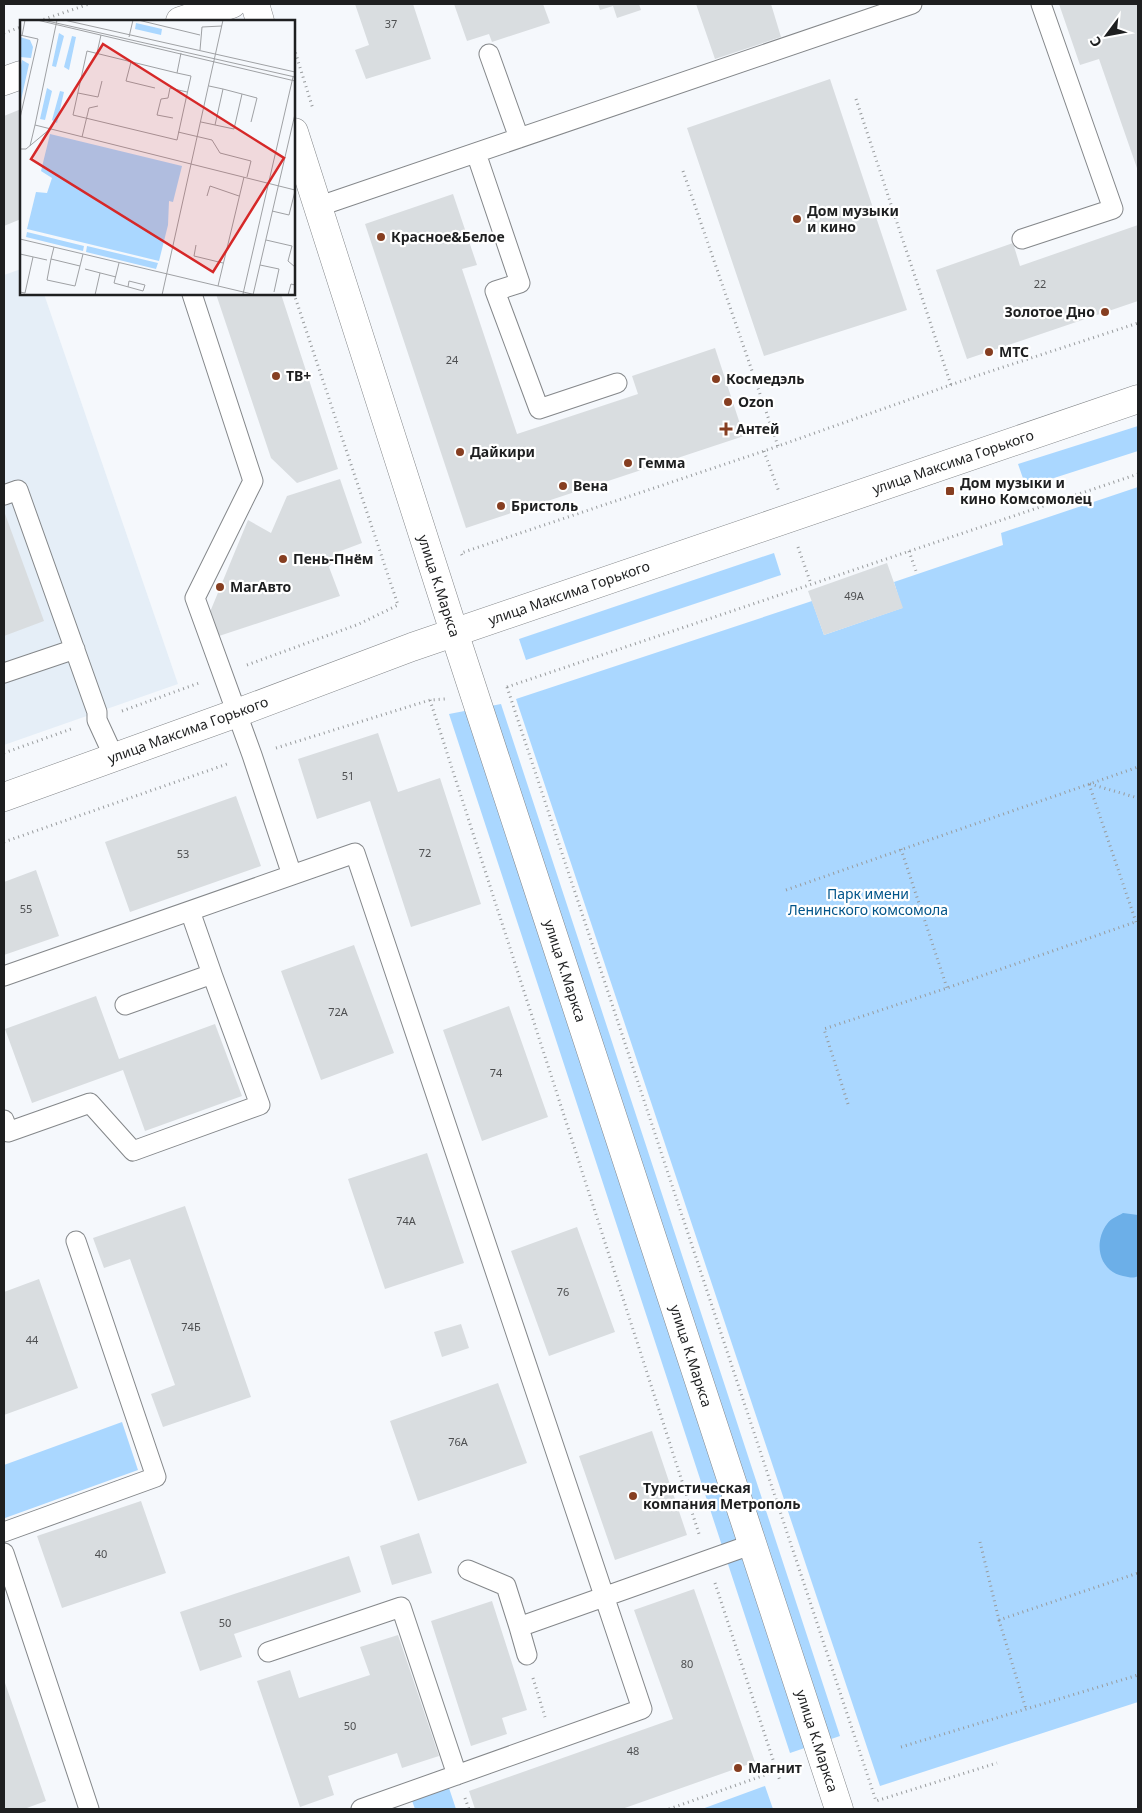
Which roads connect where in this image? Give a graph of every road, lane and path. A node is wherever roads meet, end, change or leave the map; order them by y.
1 (89, 4) edge
2 (232, 4) edge
3 (255, 4) edge
4 (912, 4) edge
5 (1041, 4) edge
6 (42, 20) edge
7 (183, 20) edge
8 (260, 20) edge
9 (20, 27) edge
10 (4, 33) edge
11 (489, 54) dead end
12 (20, 75) edge
13 (4, 81) edge
14 (856, 98) dead end
15 (519, 138) junction
16 (295, 139) edge
17 (476, 152) junction
18 (683, 171) dead end
19 (301, 184) edge
20 (317, 207) junction
21 (1022, 239) dead end
22 (192, 295) edge
23 (294, 295) edge
24 (1138, 323) edge
25 (617, 383) dead end
26 (951, 385) junction
27 (1138, 400) edge
28 (778, 446) junction
29 (1138, 474) edge
30 (4, 495) edge
31 (909, 551) junction
32 (464, 562) dead end
33 (917, 574) dead end
34 (398, 606) dead end
35 (454, 632) junction
36 (75, 649) junction
37 (4, 673) edge
38 (236, 713) junction
39 (252, 755) junction
40 (114, 757) junction
41 (1138, 766) edge
42 (1089, 784) junction
43 (4, 797) edge
44 (1138, 798) edge
45 (4, 842) edge
46 (901, 850) junction
47 (292, 875) junction
48 (786, 890) dead end
49 (190, 911) junction
50 (1137, 922) edge
51 (212, 974) junction
52 (4, 976) edge
53 (947, 988) junction
54 (125, 1005) dead end
55 (848, 1104) dead end
56 (4, 1120) edge
57 (76, 1241) dead end
58 (4, 1532) edge
59 (980, 1542) dead end
60 (753, 1544) junction
61 (4, 1552) edge
62 (707, 1560) junction
63 (468, 1570) dead end
64 (1138, 1573) edge
65 (604, 1596) junction
66 (999, 1620) junction
67 (519, 1628) junction
68 (268, 1652) dead end
69 (527, 1655) joint
70 (1138, 1675) edge
71 (1026, 1709) junction
72 (553, 1742) junction
73 (901, 1747) dead end
74 (997, 1763) dead end
75 (796, 1764) dead end
76 (777, 1770) junction
77 (458, 1776) junction
78 (780, 1781) dead end
79 (89, 1809) edge
80 (361, 1809) edge
81 (669, 1809) edge
82 (839, 1809) edge

1 - 6 path
2 - 7 street
3 - 8 street
4 - 15 lane
5 - 21 lane
9 - 10 path
11 - 15 lane
12 - 13 street
14 - 26 path
15 - 17 lane
16 - 19 street, улица К.Маркса
17 - 20 lane
17 - 25 lane
18 - 28 path
19 - 20 street, улица К.Маркса
20 - 35 street, улица К.Маркса
22 - 38 lane
23 - 34 path
24 - 26 path
26 - 28 path
27 - 35 street, улица Максима Горького
28 - 32 path
29 - 31 path
30 - 36 lane
31 - 33 path
31 - 74 path
35 - 38 street, улица Максима Горького
35 - 60 street, улица К.Маркса
36 - 37 lane
36 - 40 lane
38 - 39 lane
38 - 40 street, улица Максима Горького
39 - 45 path
39 - 47 lane
39 - 62 path
40 - 43 street, улица Максима Горького
41 - 42 path
42 - 44 path
42 - 46 path
42 - 50 path
46 - 48 path
46 - 53 path
47 - 49 lane
47 - 65 lane
49 - 51 lane
49 - 52 lane
50 - 53 path
51 - 54 lane
51 - 56 lane
53 - 55 path
57 - 58 lane
59 - 66 path
60 - 62 lane
60 - 82 street, улица К.Маркса
61 - 79 lane
62 - 65 lane
62 - 76 path
63 - 67 lane
64 - 66 path
65 - 67 lane
65 - 72 lane
66 - 71 path
67 - 69 lane
68 - 77 lane
69 - 72 path
70 - 71 path
71 - 73 path
72 - 77 lane
75 - 76 path
76 - 78 path
76 - 81 path
77 - 80 lane

